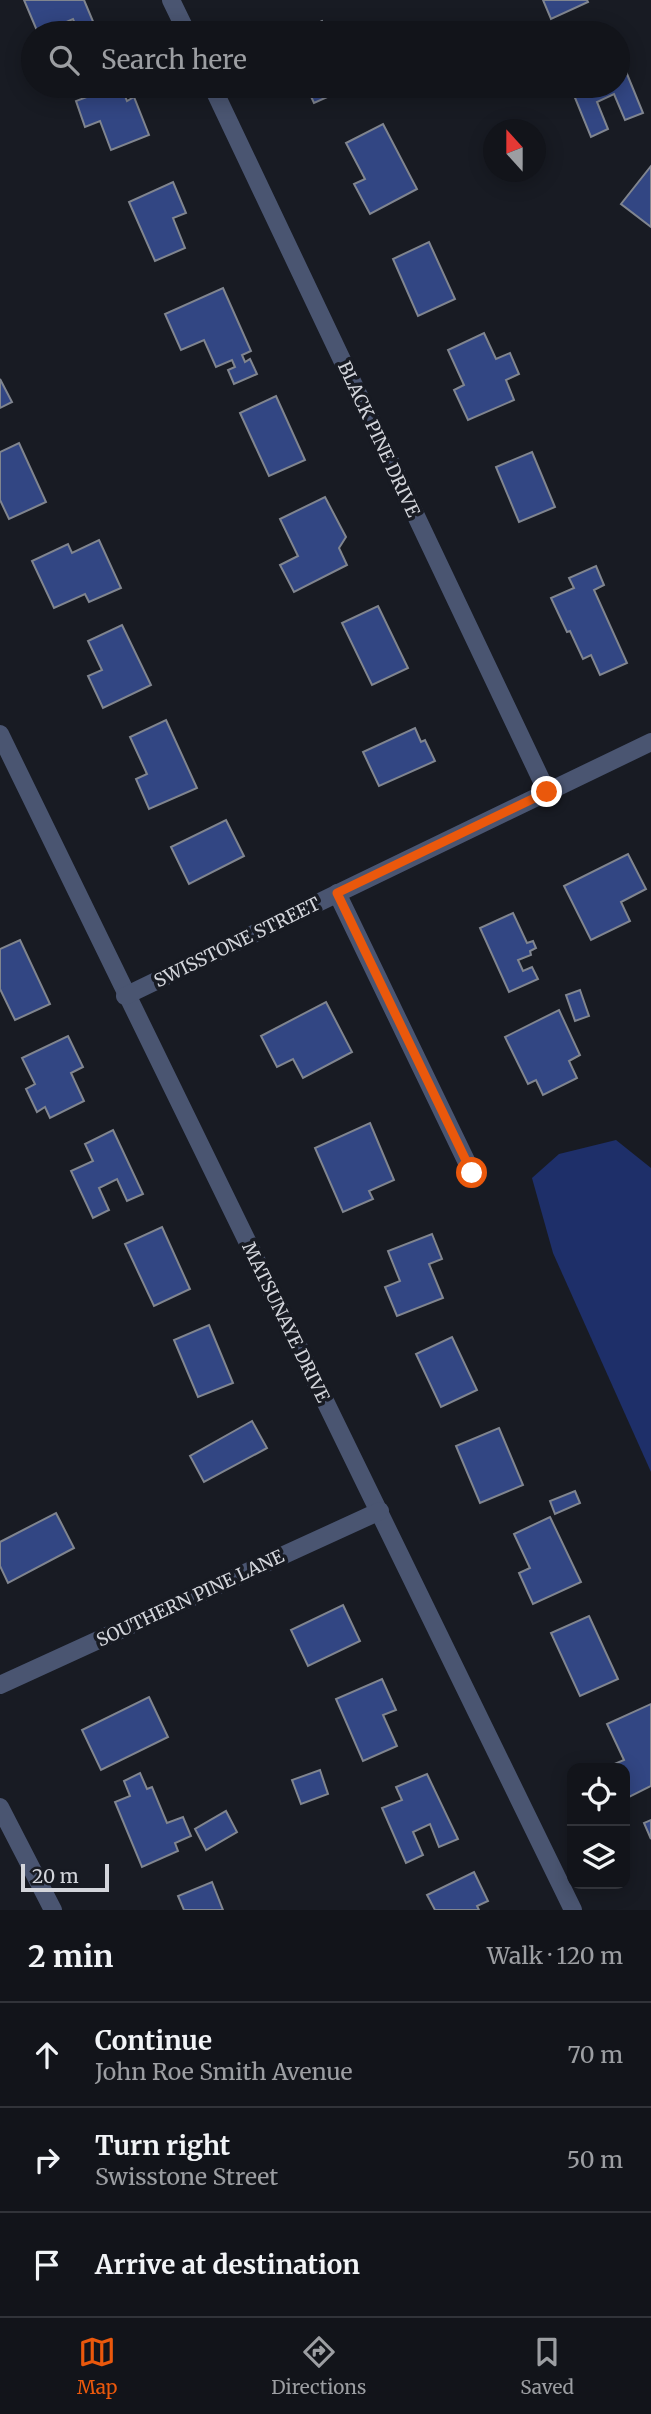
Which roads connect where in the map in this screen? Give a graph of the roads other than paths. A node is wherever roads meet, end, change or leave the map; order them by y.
1 (172, 0) edge
2 (182, 21) edge
3 (218, 98) edge
4 (0, 734) edge
5 (651, 742) edge
6 (547, 792) junction
7 (337, 893) junction
8 (125, 996) junction
9 (472, 1173) dead end
10 (380, 1511) junction
11 (0, 1685) edge
12 (0, 1807) edge
13 (54, 1910) edge
14 (573, 1910) edge

1 - 2 street
3 - 6 street, BLACK PINE DRIVE
4 - 8 street, MATSUNAYE DRIVE
5 - 6 street, SWISSTONE STREET
6 - 7 street, SWISSTONE STREET
7 - 8 street, SWISSTONE STREET
7 - 9 street
8 - 10 street, MATSUNAYE DRIVE
10 - 11 street, SOUTHERN PINE LANE
10 - 14 street, MATSUNAYE DRIVE
12 - 13 street

